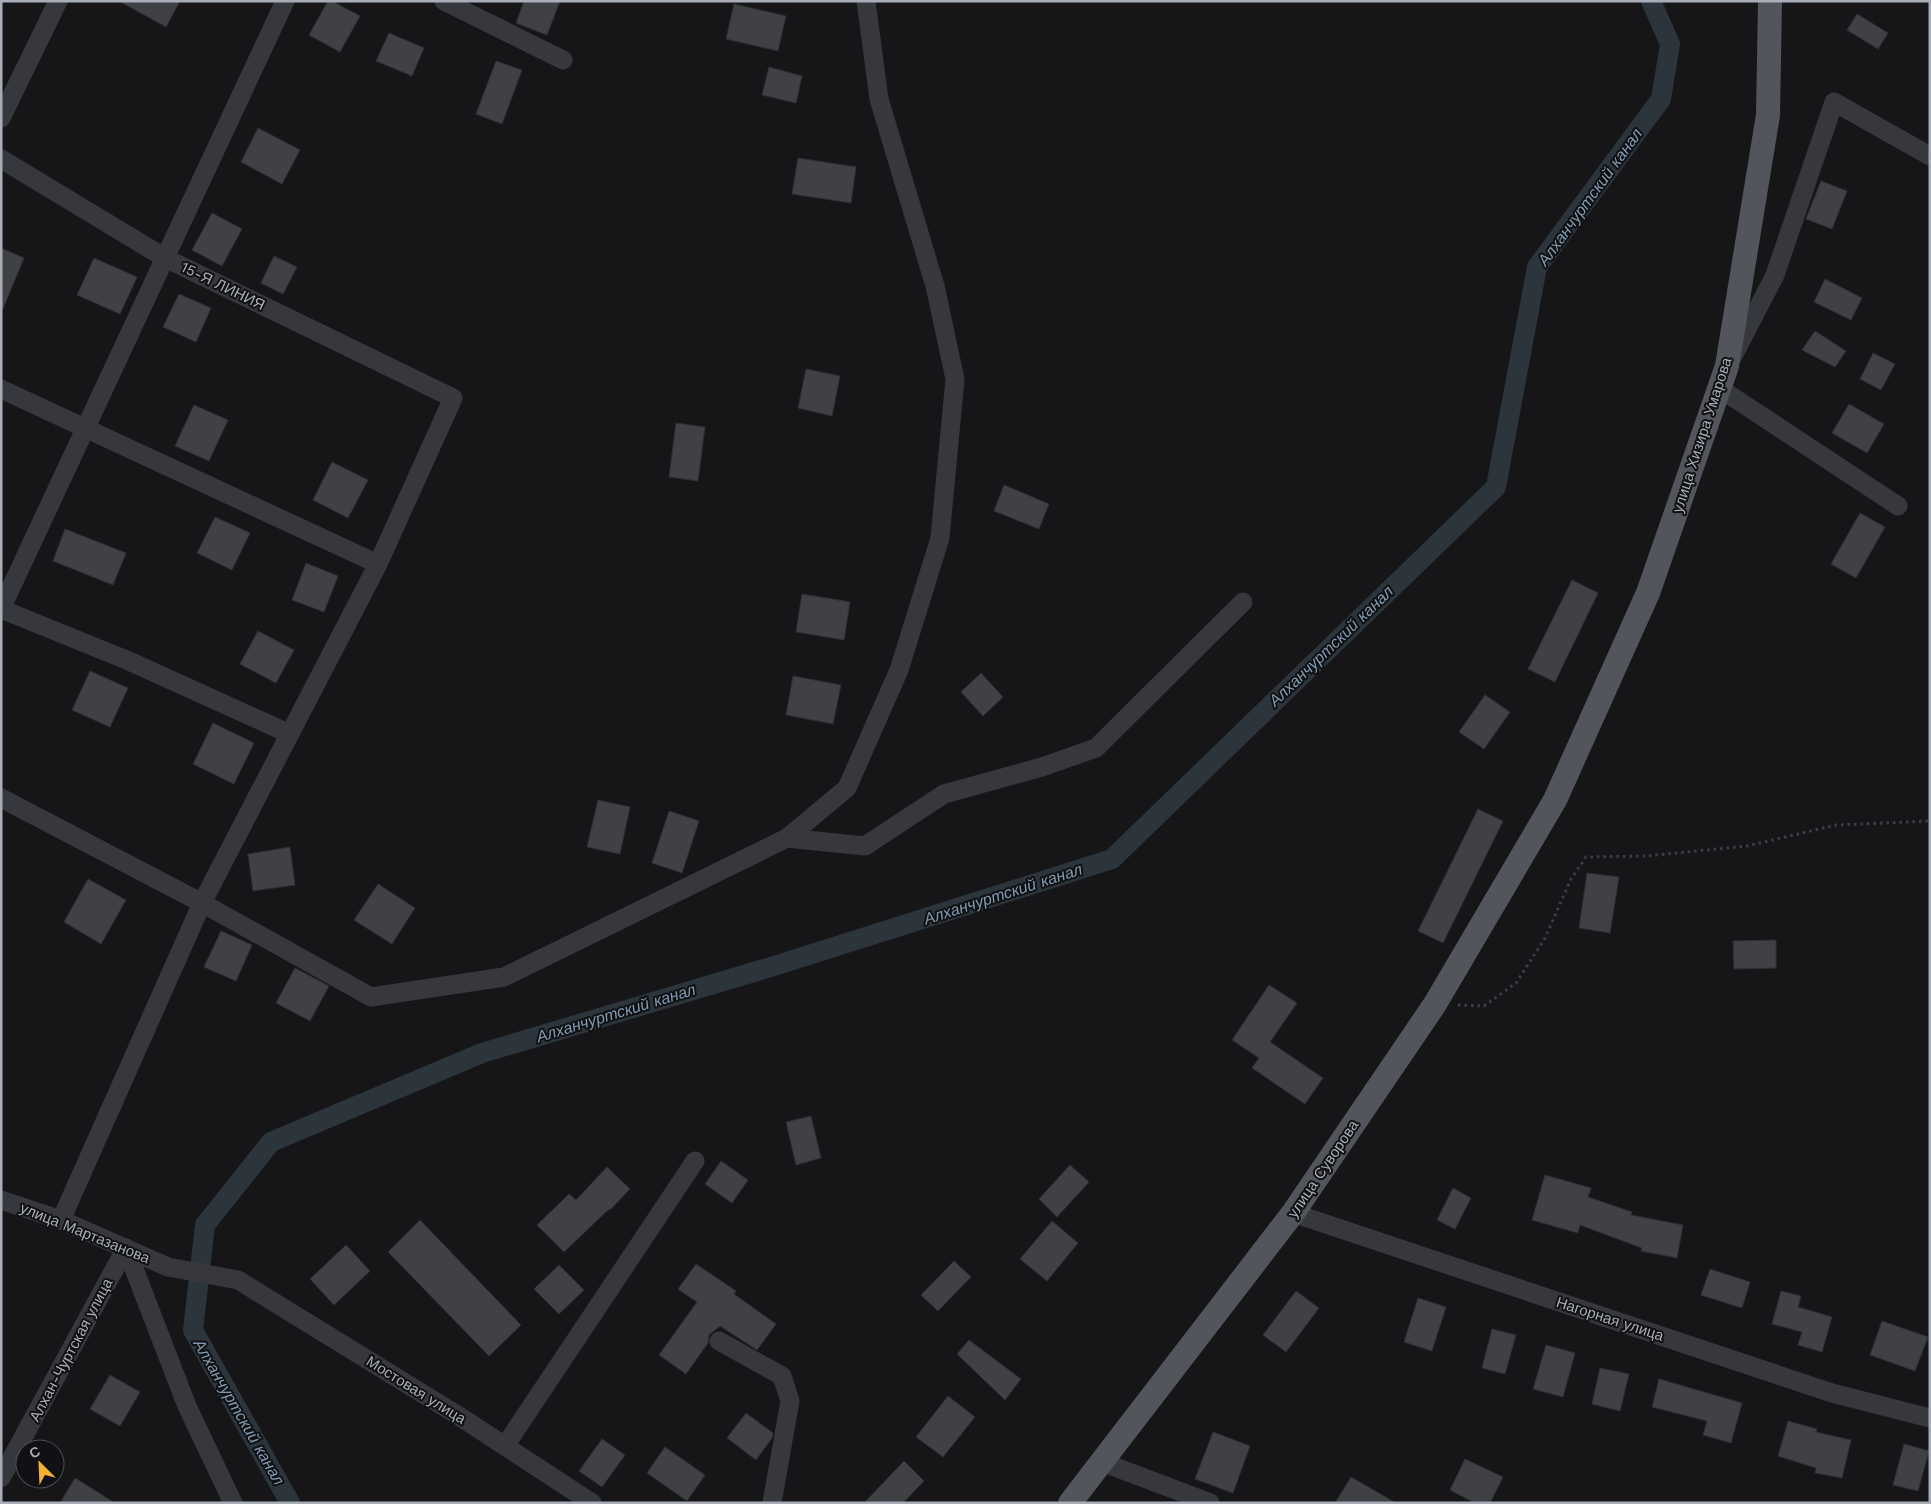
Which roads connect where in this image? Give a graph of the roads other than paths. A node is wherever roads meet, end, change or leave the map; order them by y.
1 (58, 1) edge
2 (284, 1) edge
3 (444, 1) edge
4 (866, 1) edge
5 (1770, 1) edge
6 (563, 60) dead end
7 (1, 118) edge
8 (1930, 156) edge
9 (1, 159) edge
10 (165, 258) junction
11 (1723, 377) junction
12 (1, 390) edge
13 (86, 428) junction
14 (1898, 506) dead end
15 (378, 564) junction
16 (1243, 602) dead end
17 (1, 609) edge
18 (290, 734) junction
19 (1, 798) edge
20 (1546, 815) joint
21 (787, 838) junction
22 (202, 903) junction
23 (695, 1161) dead end
24 (1, 1200) edge
25 (1293, 1214) junction
26 (61, 1220) junction
27 (126, 1248) junction
28 (238, 1280) joint
29 (718, 1341) dead end
30 (1930, 1418) edge
31 (505, 1446) junction
32 (1102, 1462) junction
33 (1, 1478) edge
34 (233, 1503) edge
35 (592, 1503) edge
36 (772, 1503) edge
37 (1070, 1503) edge
38 (1210, 1503) edge

1 - 7 street
2 - 10 street
3 - 6 street
4 - 21 street
5 - 11 main road, улица Хизира Умарова
8 - 11 street
9 - 10 street, 15-Я ЛИНИЯ
10 - 13 street
10 - 15 street, 15-Я ЛИНИЯ
11 - 14 street
11 - 20 main road, улица Хизира Умарова
12 - 13 street
13 - 15 street
13 - 17 street
15 - 18 street
16 - 21 street
17 - 18 street
18 - 22 street
19 - 22 street
20 - 25 main road, улица Суворова
21 - 22 street
22 - 26 street
23 - 31 street
24 - 26 street, улица Мартазанова
25 - 30 street, Нагорная улица
25 - 32 main road, улица Суворова
26 - 27 street, улица Мартазанова
27 - 28 street, улица Мартазанова
27 - 33 street, Алхан-Чуртская улица
27 - 34 street
28 - 31 street, Мостовая улица
29 - 36 street
31 - 35 street, Мостовая улица
32 - 37 main road, улица Суворова
32 - 38 street

